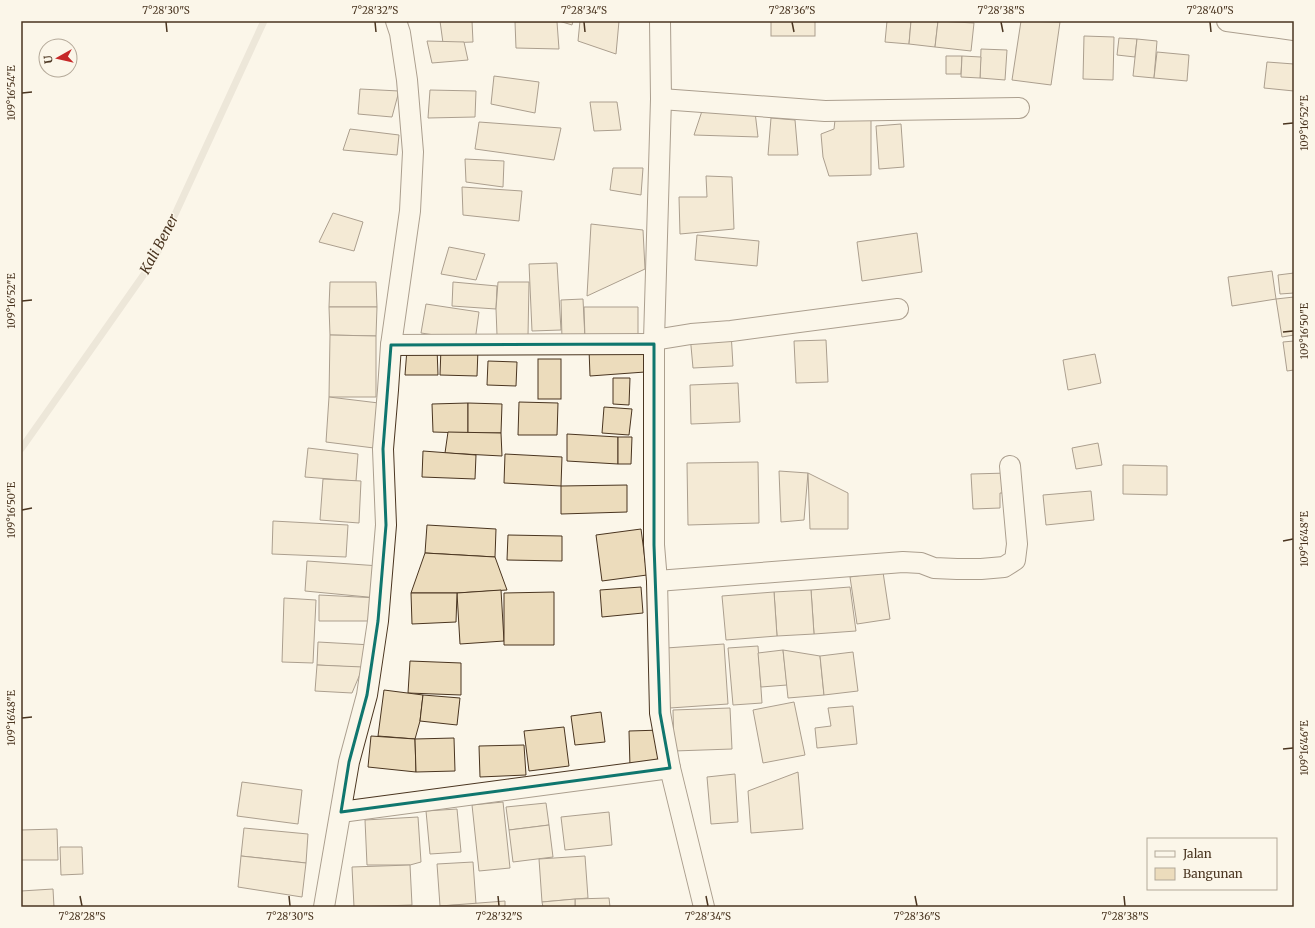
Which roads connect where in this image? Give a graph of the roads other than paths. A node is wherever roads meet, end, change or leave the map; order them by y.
1 (396, 21) edge
2 (660, 21) edge
3 (1227, 21) edge
4 (1294, 30) edge
5 (661, 99) junction
6 (1019, 108) dead end
7 (898, 309) dead end
8 (654, 342) junction
9 (391, 345) junction
10 (1010, 466) dead end
11 (657, 581) junction
12 (670, 768) junction
13 (341, 812) junction
14 (324, 907) edge
15 (704, 907) edge

1 - 9 street
2 - 5 street
3 - 4 street
5 - 6 street
5 - 8 street
7 - 8 street
8 - 9 street
8 - 11 street
9 - 13 street
10 - 11 street
11 - 12 street
12 - 13 street
12 - 15 street
13 - 14 street

